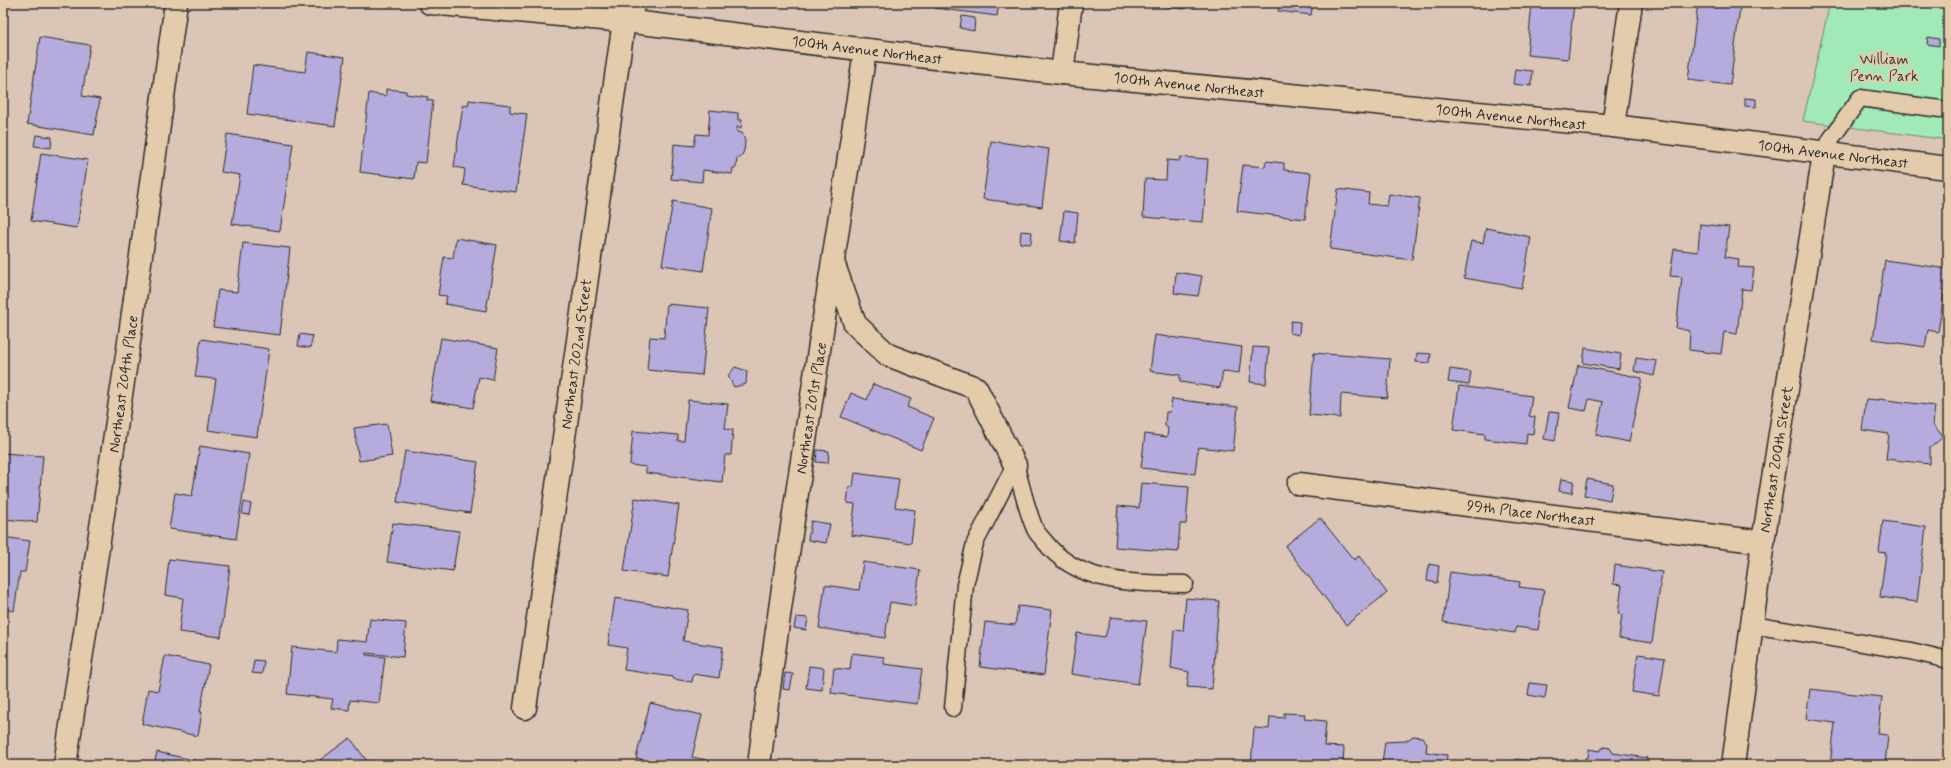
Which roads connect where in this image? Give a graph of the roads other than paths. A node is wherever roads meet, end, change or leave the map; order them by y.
1 (176, 3) edge
2 (430, 3) edge
3 (635, 3) edge
4 (1070, 3) edge
5 (1631, 3) edge
6 (624, 21) junction
7 (865, 50) junction
8 (1062, 73) junction
9 (1948, 110) edge
10 (1613, 126) junction
11 (1824, 154) junction
12 (1948, 168) edge
13 (834, 264) junction
14 (1015, 465) junction
15 (1299, 484) dead end
16 (1763, 542) junction
17 (1185, 584) dead end
18 (1752, 625) junction
19 (1948, 660) edge
20 (524, 708) dead end
21 (953, 708) dead end
22 (65, 765) edge
23 (759, 765) edge
24 (1733, 765) edge

1 - 22 street, Northeast 204th Place
2 - 6 street, 100th Avenue Northeast
3 - 6 street, Northeast 202nd Street
4 - 8 street
5 - 10 street
6 - 7 street, 100th Avenue Northeast
6 - 20 street, Northeast 202nd Street
7 - 8 street, 100th Avenue Northeast
7 - 13 street, Northeast 201st Place
8 - 10 street, 100th Avenue Northeast
9 - 11 lane
10 - 11 street, 100th Avenue Northeast
11 - 12 street, 100th Avenue Northeast
11 - 16 street, Northeast 200th Street
13 - 14 street
13 - 23 street, Northeast 201st Place
14 - 17 lane
14 - 21 lane
15 - 16 street, 99th Place Northeast
16 - 18 street, Northeast 200th Street
18 - 19 lane
18 - 24 street, Northeast 200th Street

